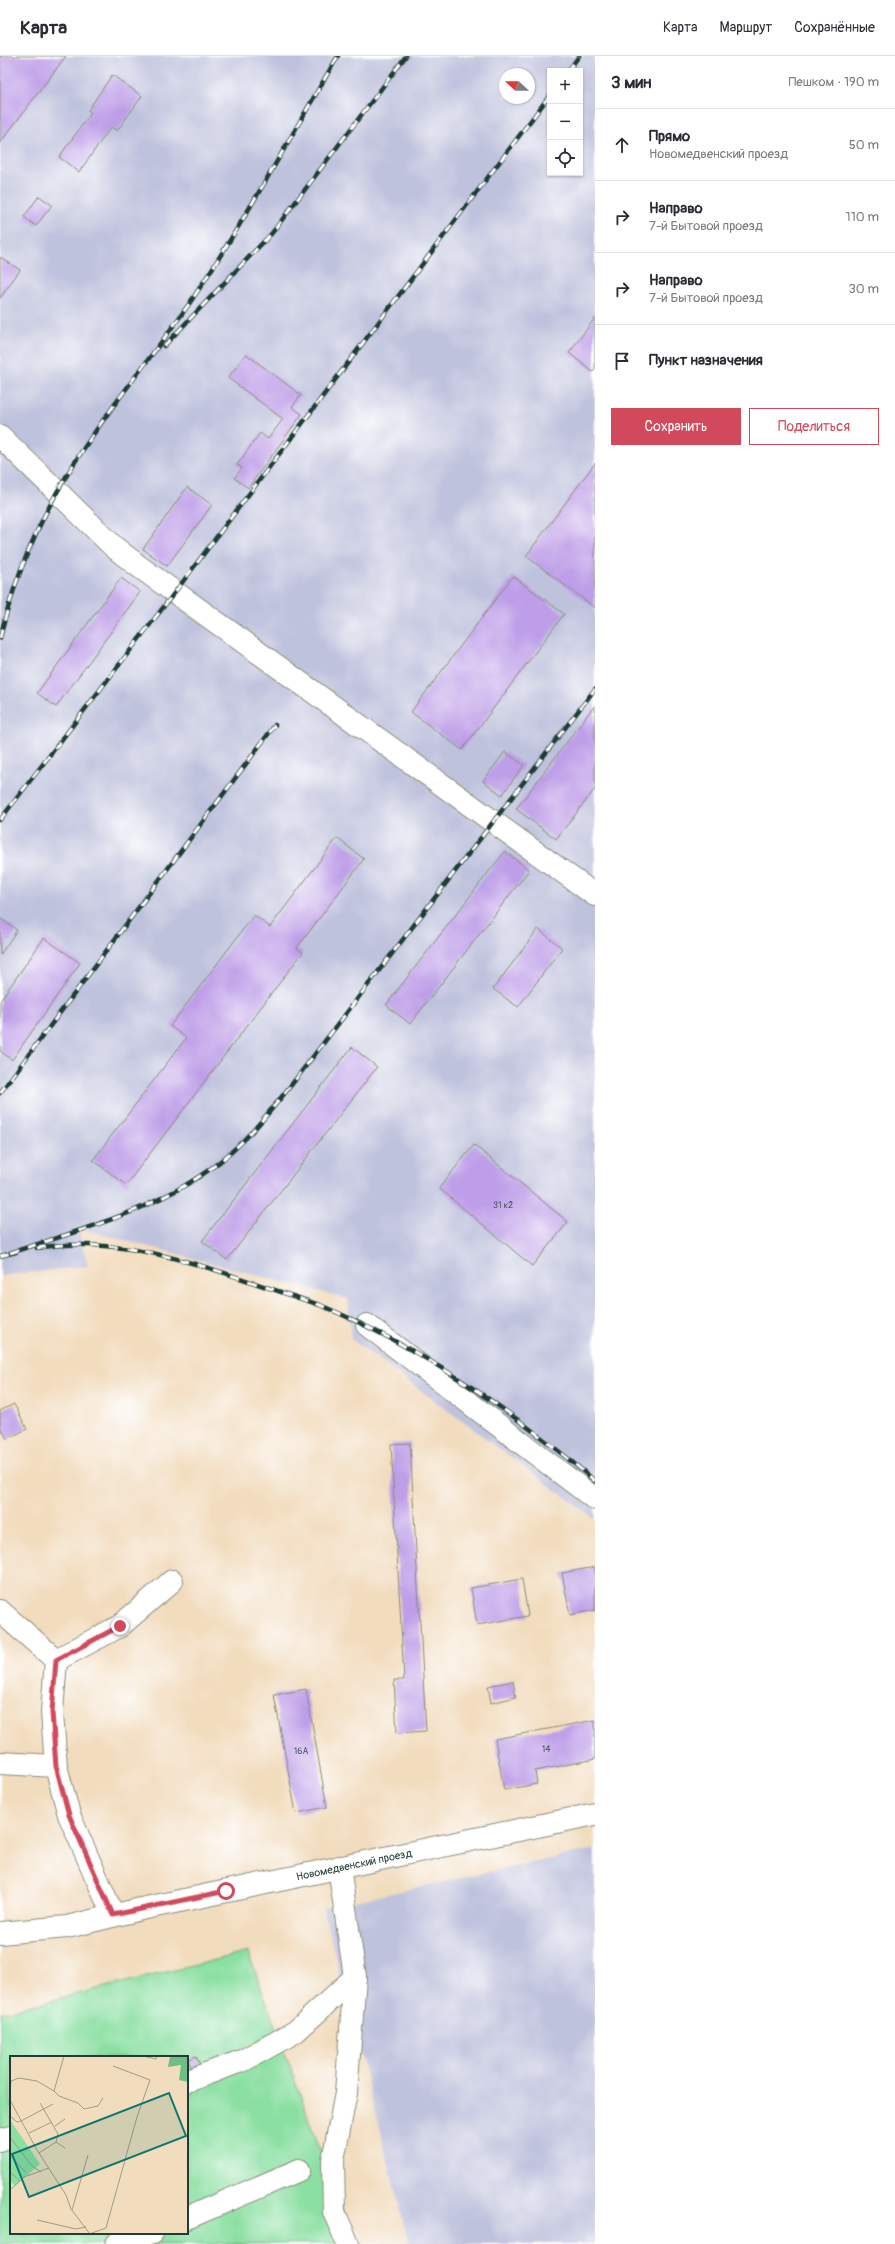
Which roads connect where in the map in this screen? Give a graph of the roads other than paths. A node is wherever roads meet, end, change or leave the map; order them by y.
1 (0, 436) edge
2 (595, 895) edge
3 (367, 1325) dead end
4 (595, 1499) edge
5 (172, 1581) dead end
6 (0, 1611) edge
7 (56, 1660) junction
8 (0, 1763) edge
9 (56, 1766) junction
10 (595, 1814) edge
11 (339, 1868) junction
12 (113, 1915) junction
13 (0, 1933) edge
14 (355, 1977) junction
15 (188, 2081) edge
16 (10, 2137) edge
17 (0, 2140) edge
18 (299, 2170) dead end
19 (188, 2218) edge
20 (149, 2234) edge
21 (117, 2244) edge
22 (348, 2244) edge

1 - 2 street
3 - 4 street
5 - 7 street
6 - 7 street
7 - 9 street
8 - 9 street
9 - 12 street
10 - 11 street, Новомедвенский проезд
11 - 12 street, Новомедвенский проезд
11 - 14 street
12 - 13 street, Новомедвенский проезд
14 - 15 street
14 - 22 street
16 - 17 street
18 - 19 street
20 - 21 street

